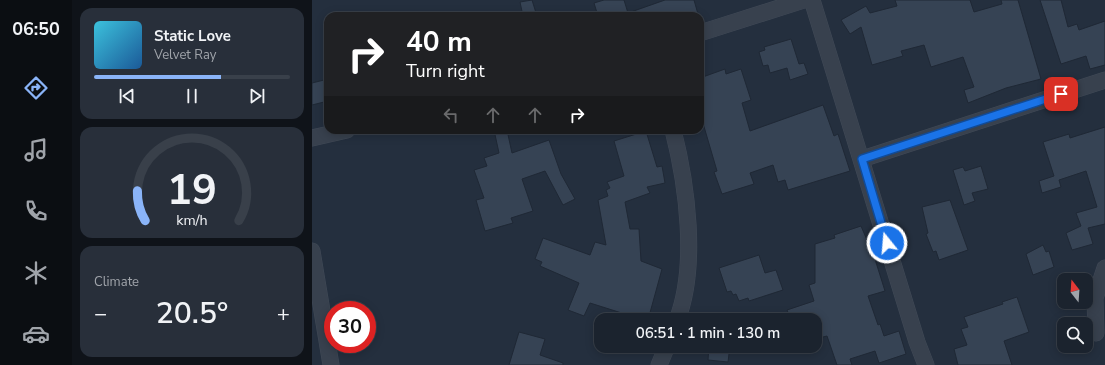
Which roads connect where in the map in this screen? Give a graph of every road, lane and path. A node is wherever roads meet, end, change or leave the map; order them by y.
1 (804, 0) edge
2 (812, 0) edge
3 (704, 32) edge
4 (1105, 80) edge
5 (330, 134) edge
6 (674, 134) edge
7 (312, 138) edge
8 (862, 159) junction
9 (312, 251) edge
10 (1105, 268) edge
11 (680, 313) edge
12 (1096, 334) dead end
13 (664, 353) edge
14 (332, 365) edge
15 (659, 365) edge
16 (926, 365) edge

1 - 3 street
2 - 8 street
4 - 8 street
5 - 7 street
6 - 11 street
8 - 16 street
9 - 14 street
10 - 12 street
13 - 15 street

